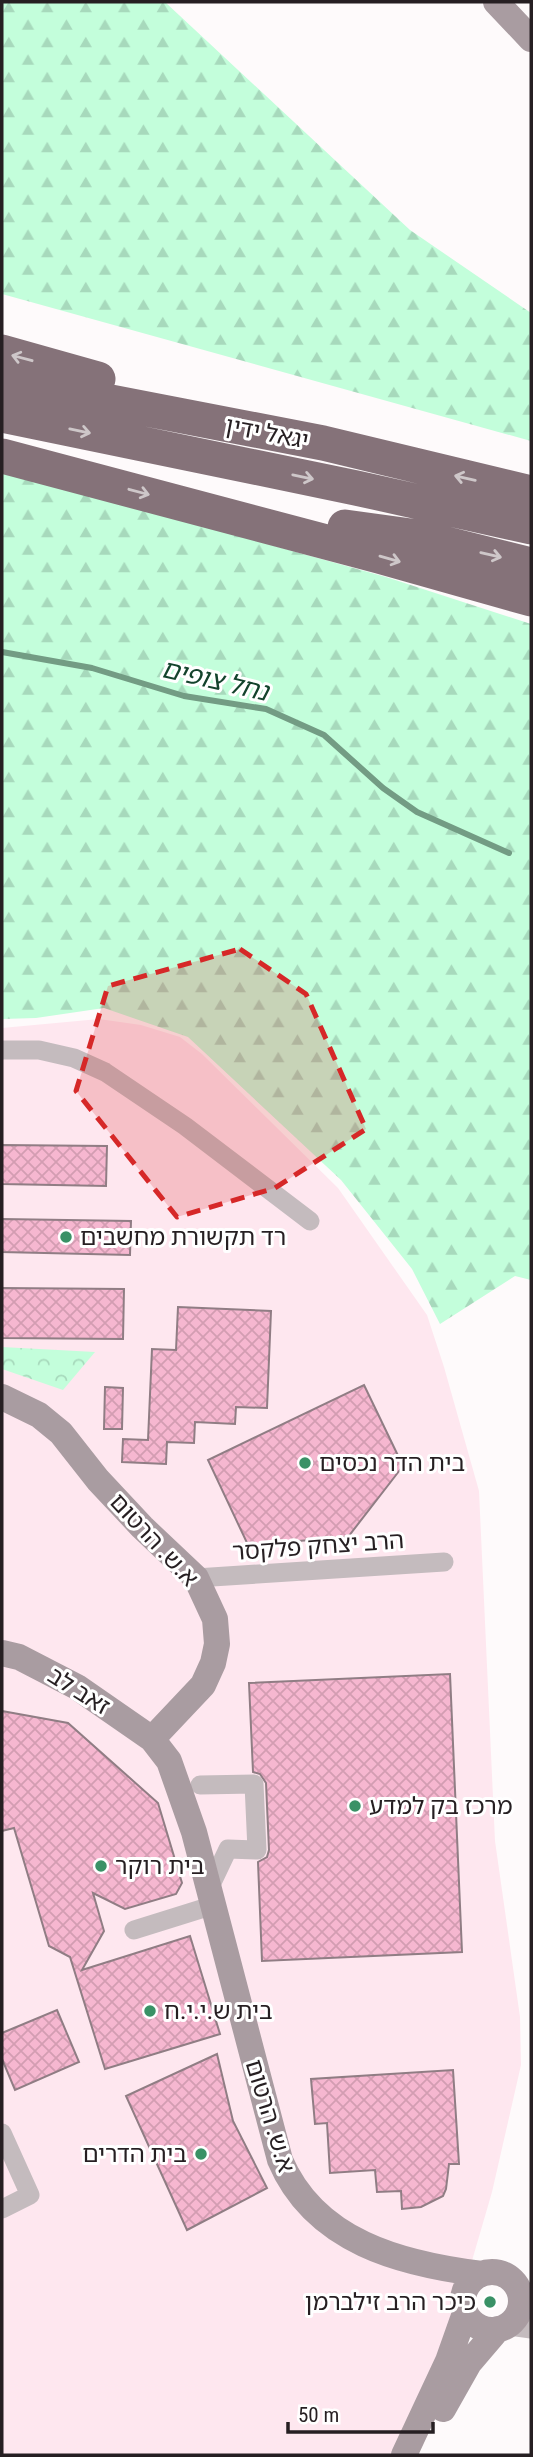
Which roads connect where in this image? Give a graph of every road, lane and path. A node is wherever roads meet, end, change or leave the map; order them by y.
1 (496, 2) edge
2 (519, 2) edge
3 (531, 15) edge
4 (531, 39) edge
5 (2, 352) edge
6 (2, 380) edge
7 (2, 415) edge
8 (323, 443) junction
9 (2, 456) edge
10 (531, 493) edge
11 (182, 503) junction
12 (531, 527) edge
13 (531, 565) edge
14 (531, 599) edge
15 (2, 1050) edge
16 (310, 1221) dead end
17 (2, 1397) edge
18 (444, 1562) dead end
19 (196, 1578) junction
20 (2, 1653) edge
21 (152, 1739) junction
22 (200, 1785) dead end
23 (211, 1897) junction
24 (134, 1930) dead end
25 (2, 2133) edge
26 (2, 2209) edge
27 (413, 2261) junction
28 (482, 2274) junction
29 (525, 2296) edge
30 (464, 2308) junction
31 (513, 2328) edge
32 (404, 2455) edge
33 (423, 2455) edge

1 - 4 street
2 - 3 street
8 -> 5 highway
6 - 8 highway, יגאל ידין
7 -> 12 highway, יגאל ידין
10 -> 8 highway, יגאל ידין
9 -> 11 highway
11 -> 13 highway
11 -> 14 highway
15 - 16 street
17 - 19 street, א.ש. הרטום
18 - 19 street, הרב יצחק פלקסר
19 - 21 street, א.ש. הרטום
20 - 21 street, זאב לב
21 - 23 street, א.ש. הרטום
22 - 23 street
23 - 24 street
23 - 27 street, א.ש. הרטום
25 - 26 street
27 - 28 street, א.ש. הרטום
27 - 30 street, א.ש. הרטום
28 - 29 street
28 - 30 street
29 - 31 street
30 - 31 street
30 - 32 street
31 - 33 street

